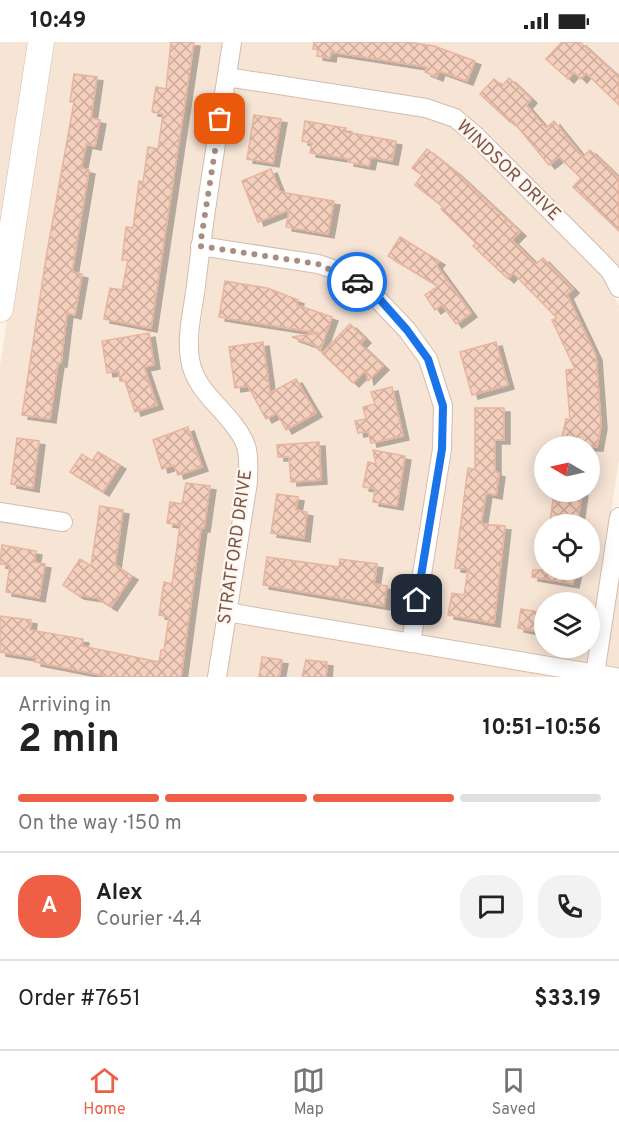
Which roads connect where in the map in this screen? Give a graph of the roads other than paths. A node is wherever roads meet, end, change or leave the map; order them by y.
1 (41, 42) edge
2 (232, 42) edge
3 (227, 77) junction
4 (6, 235) edge
5 (200, 246) junction
6 (619, 288) edge
7 (0, 309) edge
8 (0, 512) edge
9 (619, 517) edge
10 (63, 522) dead end
11 (227, 612) junction
12 (411, 643) junction
13 (595, 674) junction
14 (217, 677) edge
15 (615, 677) edge

1 - 4 street
2 - 3 street, STRATFORD DRIVE
3 - 5 street, STRATFORD DRIVE
3 - 6 street, WINDSOR DRIVE
4 - 7 street
5 - 11 street, STRATFORD DRIVE
5 - 12 street
8 - 10 street
9 - 13 street
11 - 12 street
11 - 14 street, STRATFORD DRIVE
12 - 13 street
13 - 15 street

